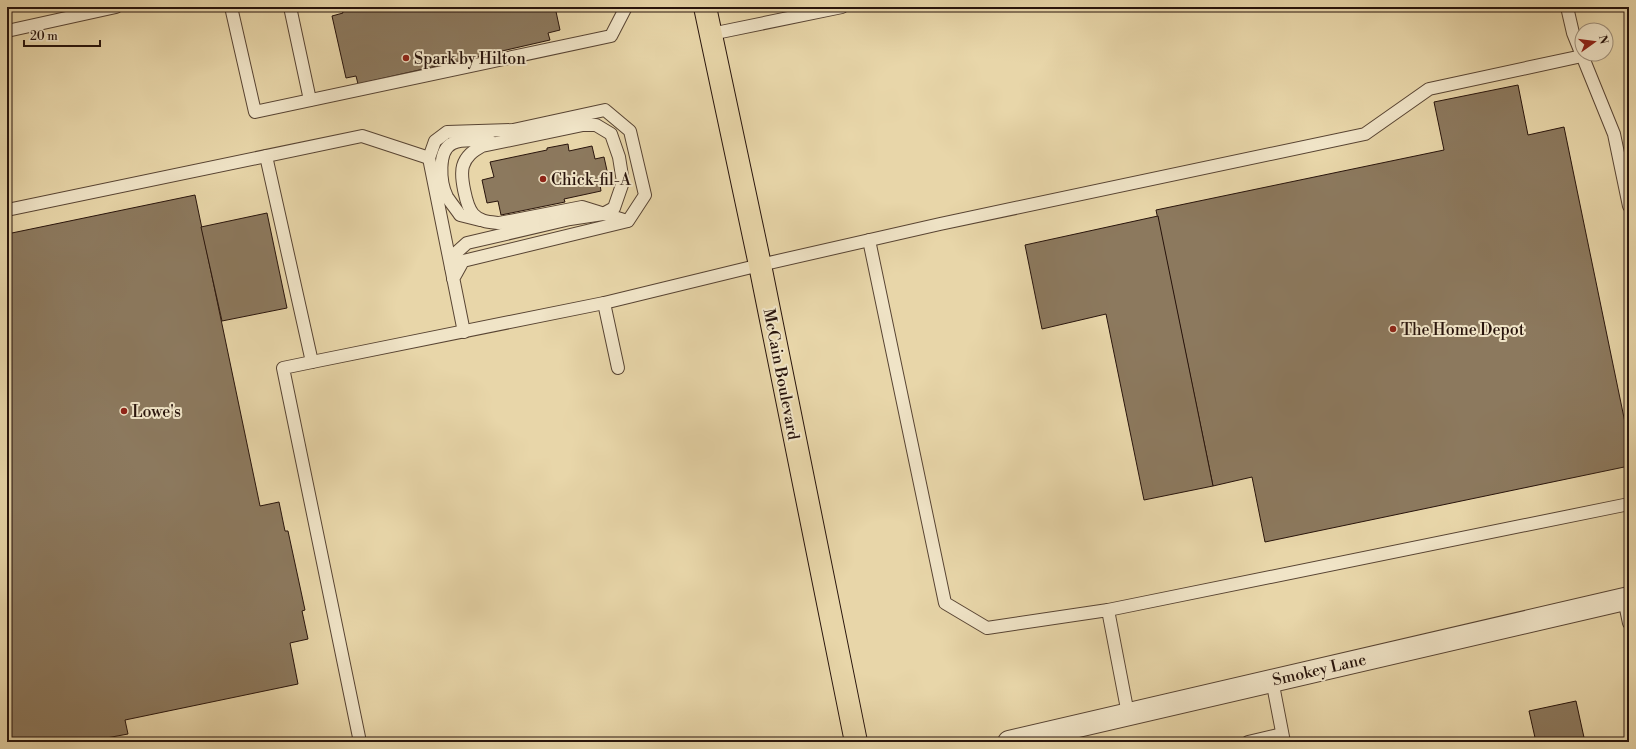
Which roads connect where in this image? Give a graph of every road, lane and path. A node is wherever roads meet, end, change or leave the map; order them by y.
1 (116, 7) edge
2 (232, 7) edge
3 (290, 7) edge
4 (626, 7) edge
5 (705, 7) edge
6 (842, 7) edge
7 (1567, 7) edge
8 (7, 31) edge
9 (711, 34) junction
10 (1574, 35) edge
11 (1574, 58) edge
12 (1584, 62) edge
13 (310, 100) junction
14 (506, 142) junction
15 (266, 156) junction
16 (429, 158) junction
17 (1629, 206) edge
18 (7, 210) edge
19 (603, 214) junction
20 (628, 221) junction
21 (485, 222) junction
22 (869, 240) junction
23 (760, 265) junction
24 (450, 267) junction
25 (453, 279) junction
26 (604, 303) junction
27 (464, 332) junction
28 (312, 362) junction
29 (618, 368) dead end
30 (1629, 504) edge
31 (1626, 598) edge
32 (1108, 610) junction
33 (1629, 623) edge
34 (1272, 680) junction
35 (1128, 714) junction
36 (1283, 738) edge
37 (360, 742) edge
38 (856, 742) edge
39 (1009, 742) edge
40 (1248, 742) edge

1 - 8 lane
2 - 13 lane
3 - 13 lane
4 - 13 lane
5 - 9 main road, McCain Boulevard
6 - 9 lane
7 - 10 lane
9 - 23 main road, McCain Boulevard
11 - 22 lane
12 - 17 lane
14 - 19 lane
14 - 21 lane
14 - 21 lane
15 - 16 lane
15 - 18 lane
15 - 28 lane
16 - 20 lane
16 - 24 lane
19 - 20 lane
19 - 21 lane
19 - 24 lane
20 - 25 lane
22 - 23 lane
22 - 32 lane
23 - 26 lane
23 - 38 main road, McCain Boulevard
24 - 25 lane
25 - 27 lane
26 - 27 lane
26 - 29 lane
27 - 28 lane
28 - 37 lane
30 - 32 lane
31 - 33 lane
31 - 34 street, Smokey Lane
32 - 35 lane
34 - 35 street, Smokey Lane
34 - 36 lane
35 - 39 street, Smokey Lane
36 - 40 lane

